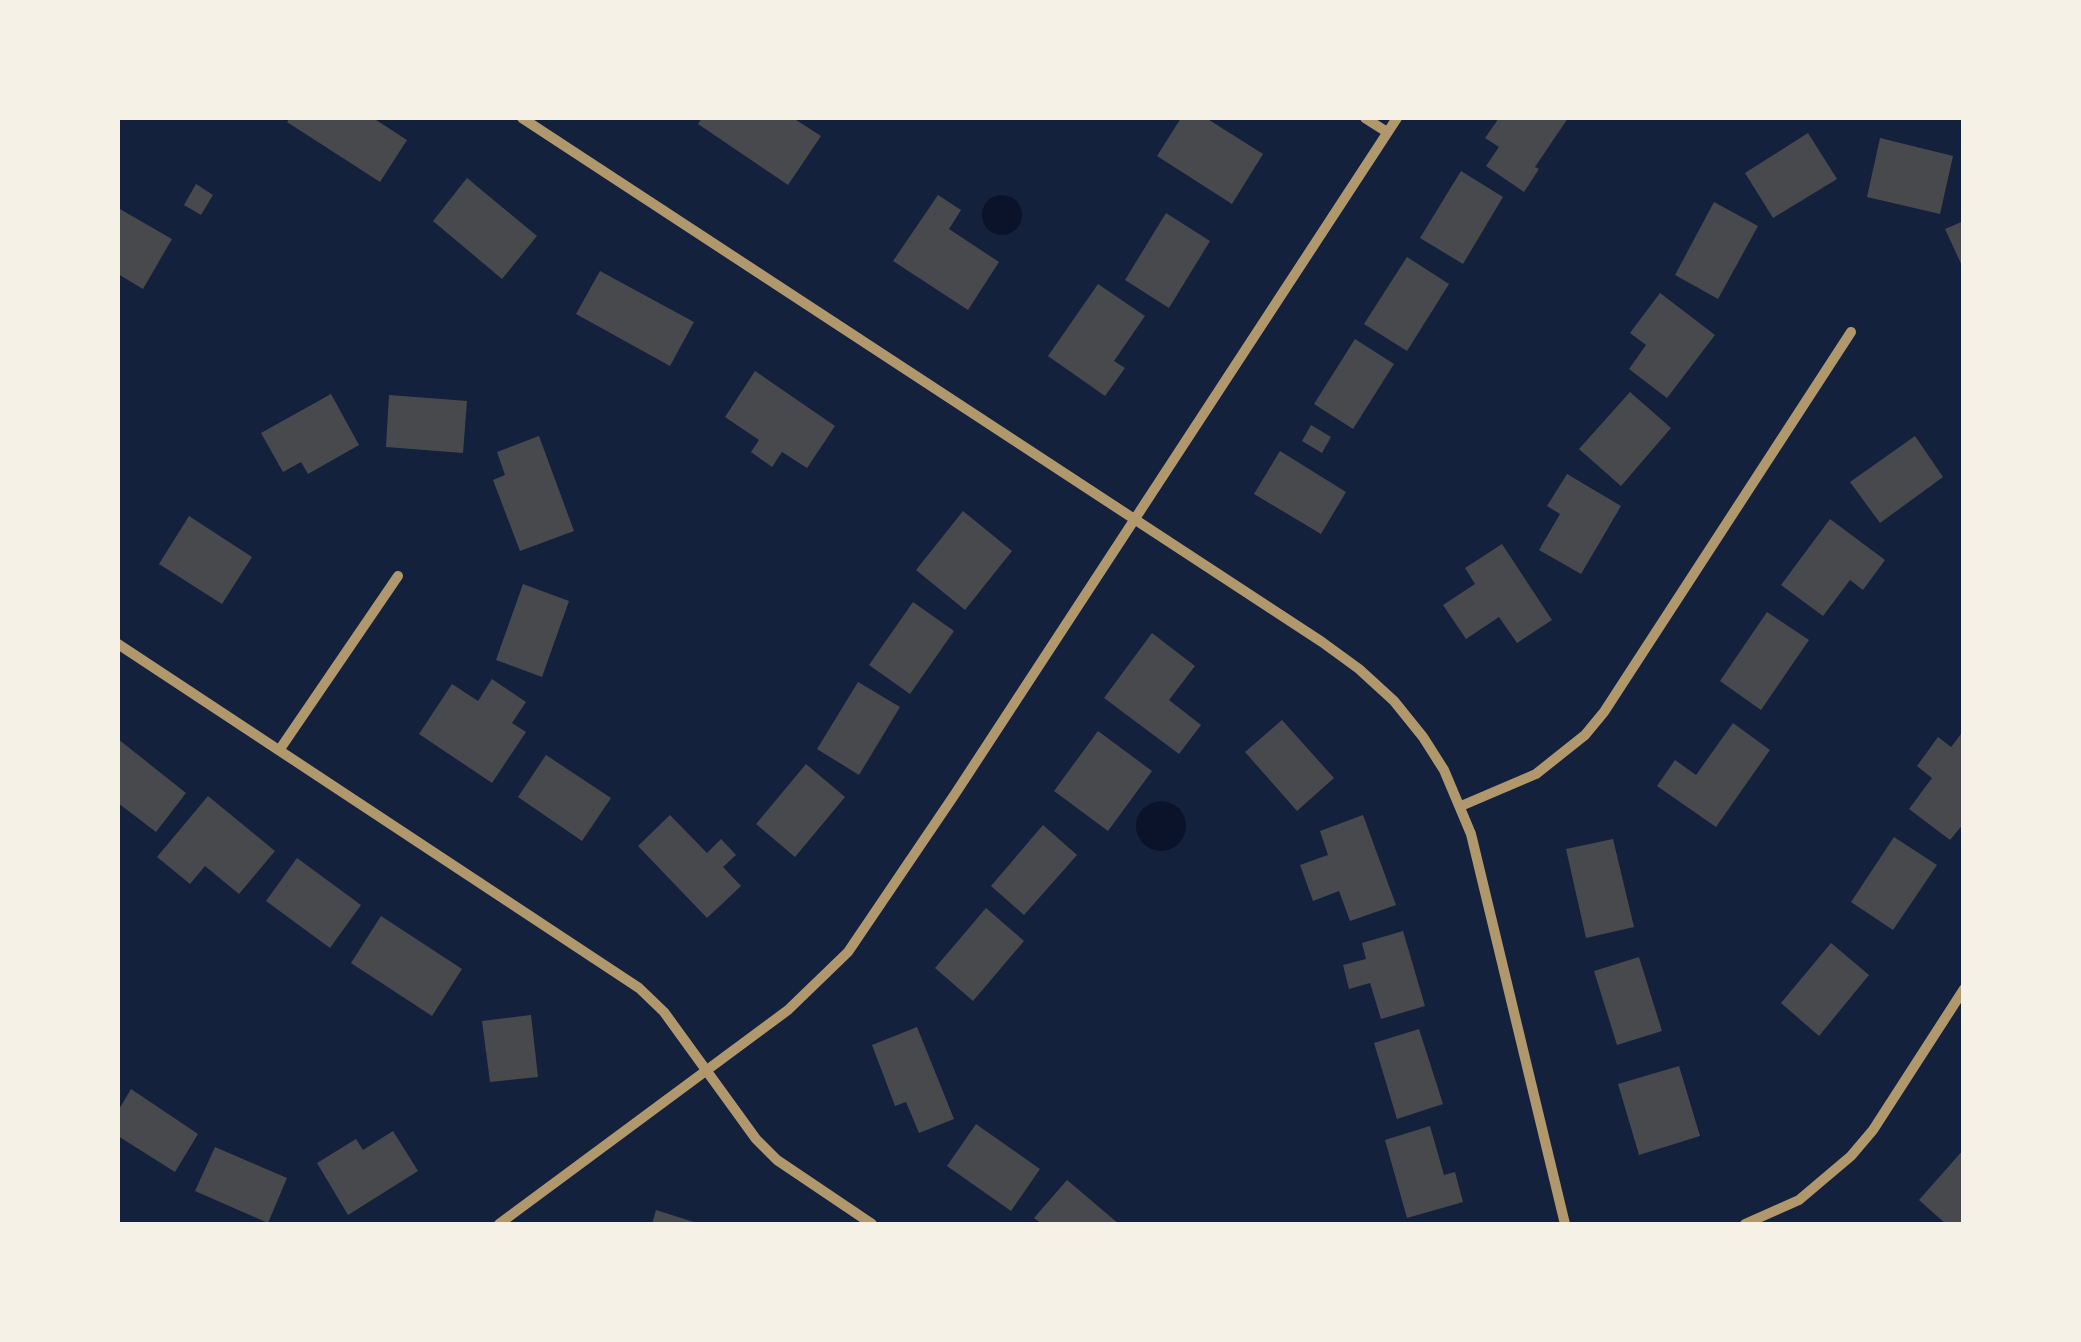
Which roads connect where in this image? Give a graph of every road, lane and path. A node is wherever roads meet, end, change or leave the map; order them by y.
1 (522, 118) edge
2 (1364, 118) edge
3 (1397, 118) edge
4 (1387, 132) junction
5 (1850, 332) dead end
6 (1134, 520) junction
7 (398, 576) dead end
8 (118, 644) edge
9 (280, 749) junction
10 (1461, 806) junction
11 (1964, 989) edge
12 (707, 1071) junction
13 (499, 1224) edge
14 (872, 1224) edge
15 (1565, 1224) edge
16 (1745, 1224) edge

1 - 6 street
2 - 4 street
3 - 4 street
4 - 6 street
5 - 10 street
6 - 10 street
6 - 12 street
7 - 9 street
8 - 9 street
9 - 12 street
10 - 15 street
11 - 16 street
12 - 13 street
12 - 14 street

